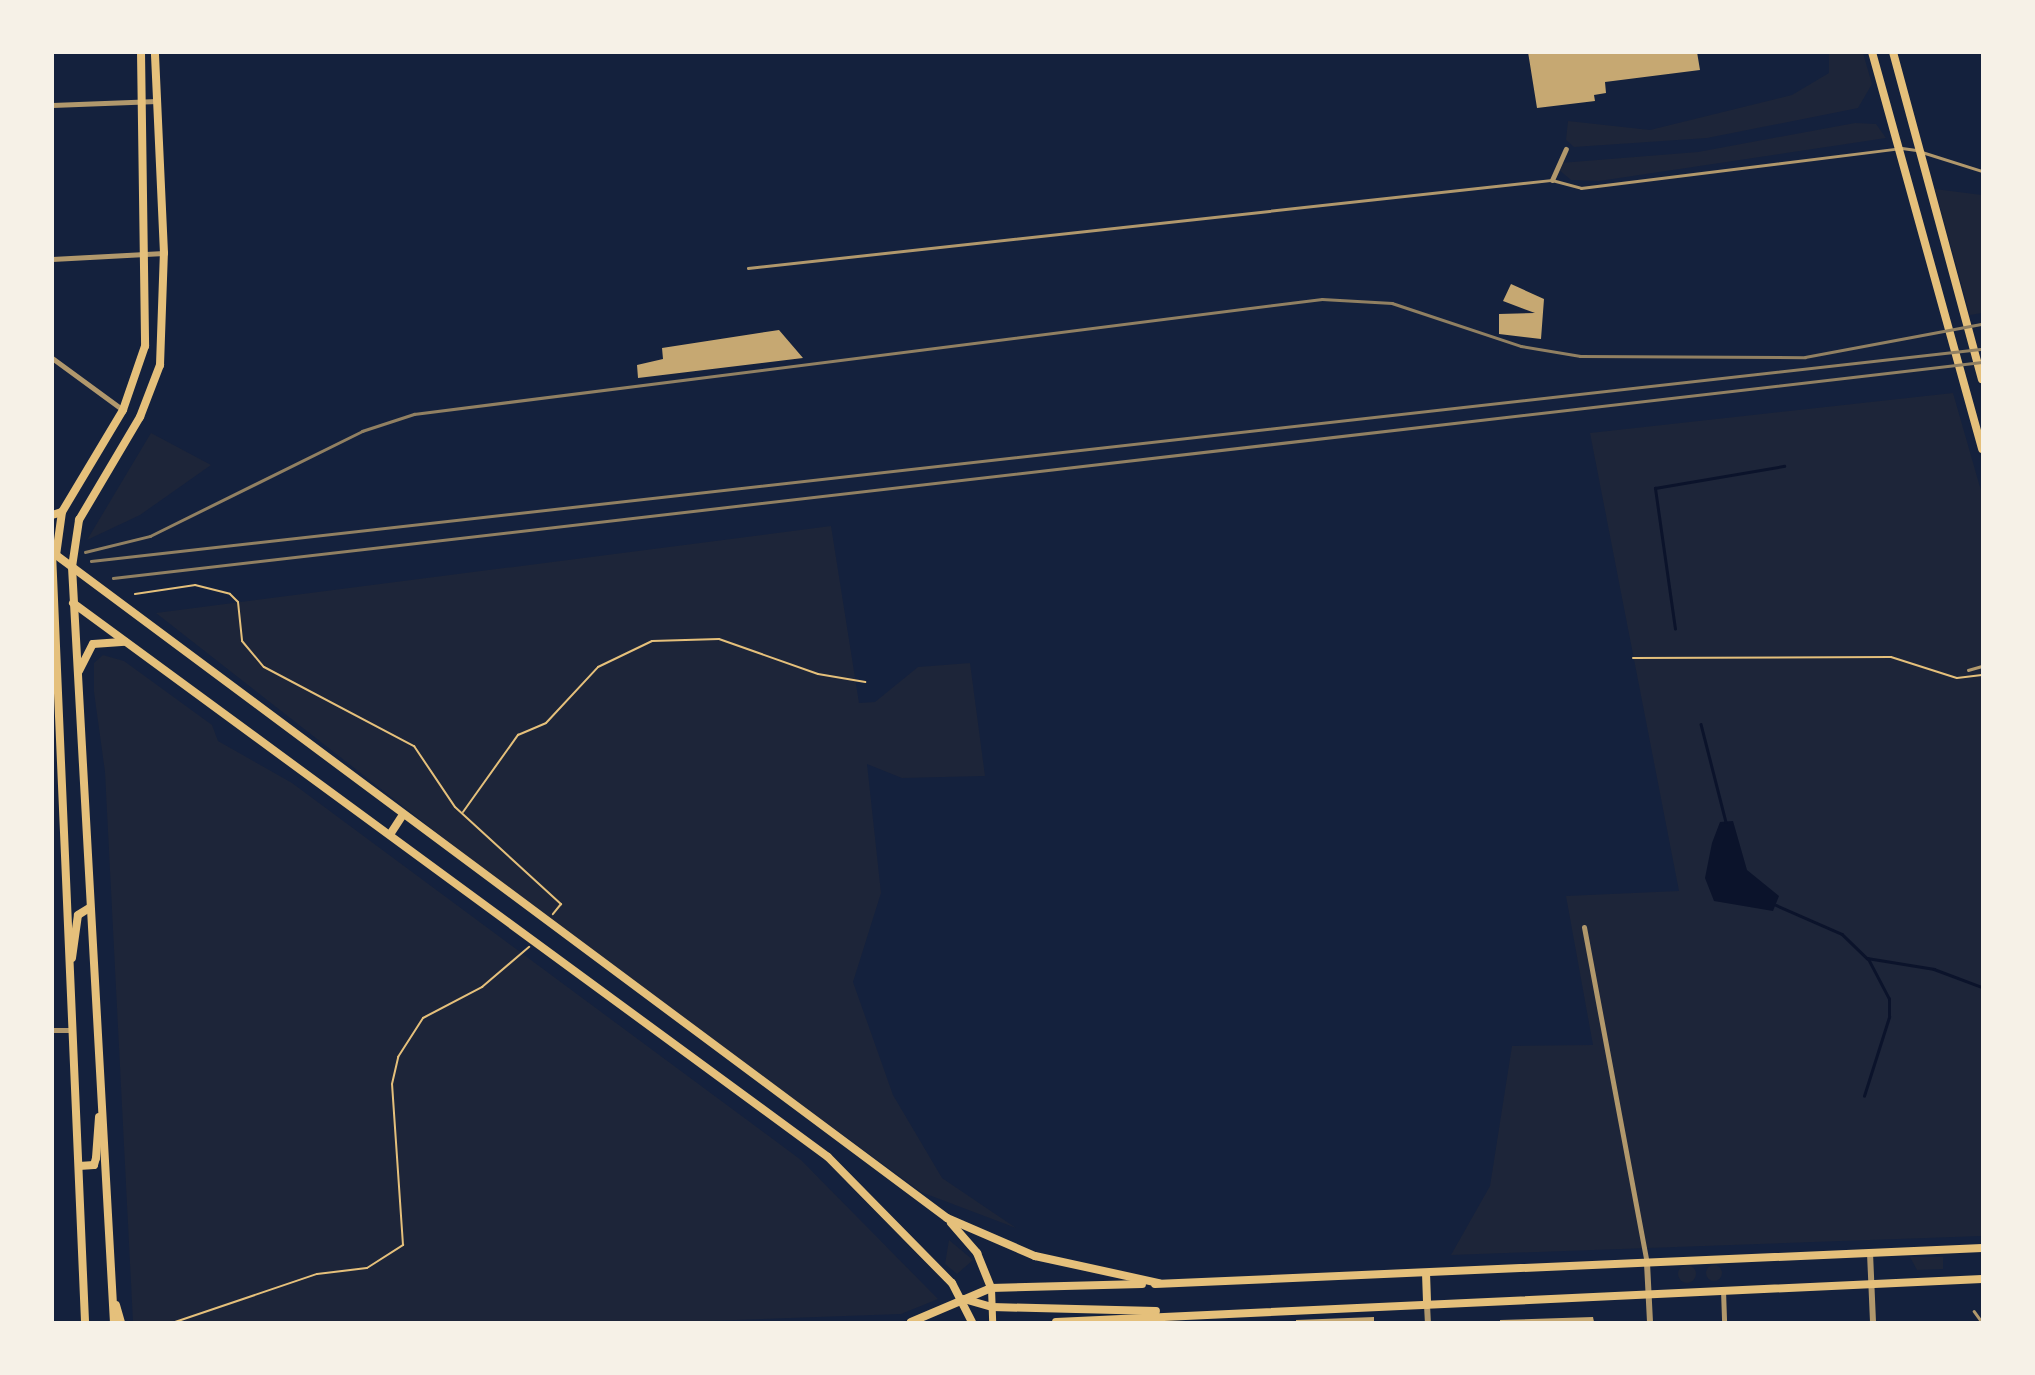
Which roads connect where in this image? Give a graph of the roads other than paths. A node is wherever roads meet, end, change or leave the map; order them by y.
1 (141, 52) edge
2 (155, 52) edge
3 (1872, 52) edge
4 (1893, 52) edge
5 (157, 100) junction
6 (143, 102) junction
7 (52, 105) edge
8 (1566, 149) dead end
9 (1983, 171) edge
10 (1552, 180) junction
11 (163, 253) junction
12 (149, 255) junction
13 (52, 259) edge
14 (748, 268) dead end
15 (52, 358) edge
16 (1983, 379) edge
17 (123, 410) junction
18 (140, 417) junction
19 (1983, 449) edge
20 (62, 512) junction
21 (52, 515) edge
22 (54, 554) edge
23 (72, 567) junction
24 (54, 589) edge
25 (73, 603) junction
26 (125, 642) junction
27 (55, 656) edge
28 (1983, 666) edge
29 (1968, 670) dead end
30 (76, 681) junction
31 (402, 816) junction
32 (391, 833) junction
33 (89, 908) junction
34 (1584, 927) dead end
35 (70, 961) junction
36 (52, 1030) edge
37 (73, 1030) junction
38 (101, 1109) junction
39 (79, 1167) junction
40 (947, 1218) junction
41 (1983, 1248) edge
42 (1870, 1253) junction
43 (1647, 1263) junction
44 (1426, 1273) junction
45 (1983, 1279) edge
46 (1159, 1283) junction
47 (1871, 1284) junction
48 (991, 1288) junction
49 (112, 1289) junction
50 (1723, 1290) junction
51 (1648, 1295) junction
52 (964, 1298) junction
53 (1427, 1305) junction
54 (992, 1307) junction
55 (1974, 1311) dead end
56 (1203, 1312) junction
57 (85, 1322) edge
58 (114, 1322) edge
59 (121, 1322) edge
60 (911, 1322) edge
61 (972, 1322) edge
62 (992, 1322) edge
63 (1056, 1322) edge
64 (1204, 1322) edge
65 (1428, 1322) edge
66 (1650, 1322) edge
67 (1724, 1322) edge
68 (1873, 1322) edge
69 (1982, 1322) edge

1 - 6 main road
2 - 5 main road
3 - 19 main road
4 - 16 main road
5 - 6 street
5 - 11 main road
6 - 7 street
6 - 12 main road
8 - 10 street
9 - 10 lane
10 - 14 lane
11 - 12 street
11 - 18 main road
12 - 13 street
12 - 17 main road
15 - 17 street
17 - 18 main road
17 - 20 main road
18 - 23 main road
20 - 21 main road
20 - 22 main road
22 - 23 main road
22 - 24 main road
23 - 25 main road
23 - 31 main road
24 - 25 main road
24 - 27 main road
25 - 26 main road
25 - 30 main road
26 - 30 main road
26 - 32 main road
27 - 35 main road
28 - 29 lane
30 - 33 main road
31 - 32 main road
31 - 40 main road
32 - 52 main road
33 - 35 main road
33 - 38 main road
34 - 43 street
35 - 37 main road
36 - 37 street
37 - 39 main road
38 - 39 main road
38 - 49 main road
39 - 57 main road
40 - 46 main road
40 - 48 main road
41 - 42 main road
42 - 43 main road
42 - 47 street
43 - 44 main road
43 - 51 street
44 - 46 main road
44 - 53 main road
45 - 47 main road
46 - 48 main road
47 - 50 main road
47 - 68 street
48 - 52 main road
48 - 54 main road
49 - 58 main road
49 - 59 main road
50 - 51 main road
50 - 67 street
51 - 53 main road
51 - 66 street
52 - 54 main road
52 - 60 main road
52 - 61 main road
53 - 56 main road
53 - 65 street
54 - 56 main road
54 - 62 main road
55 - 69 lane
56 - 63 main road
56 - 64 street

